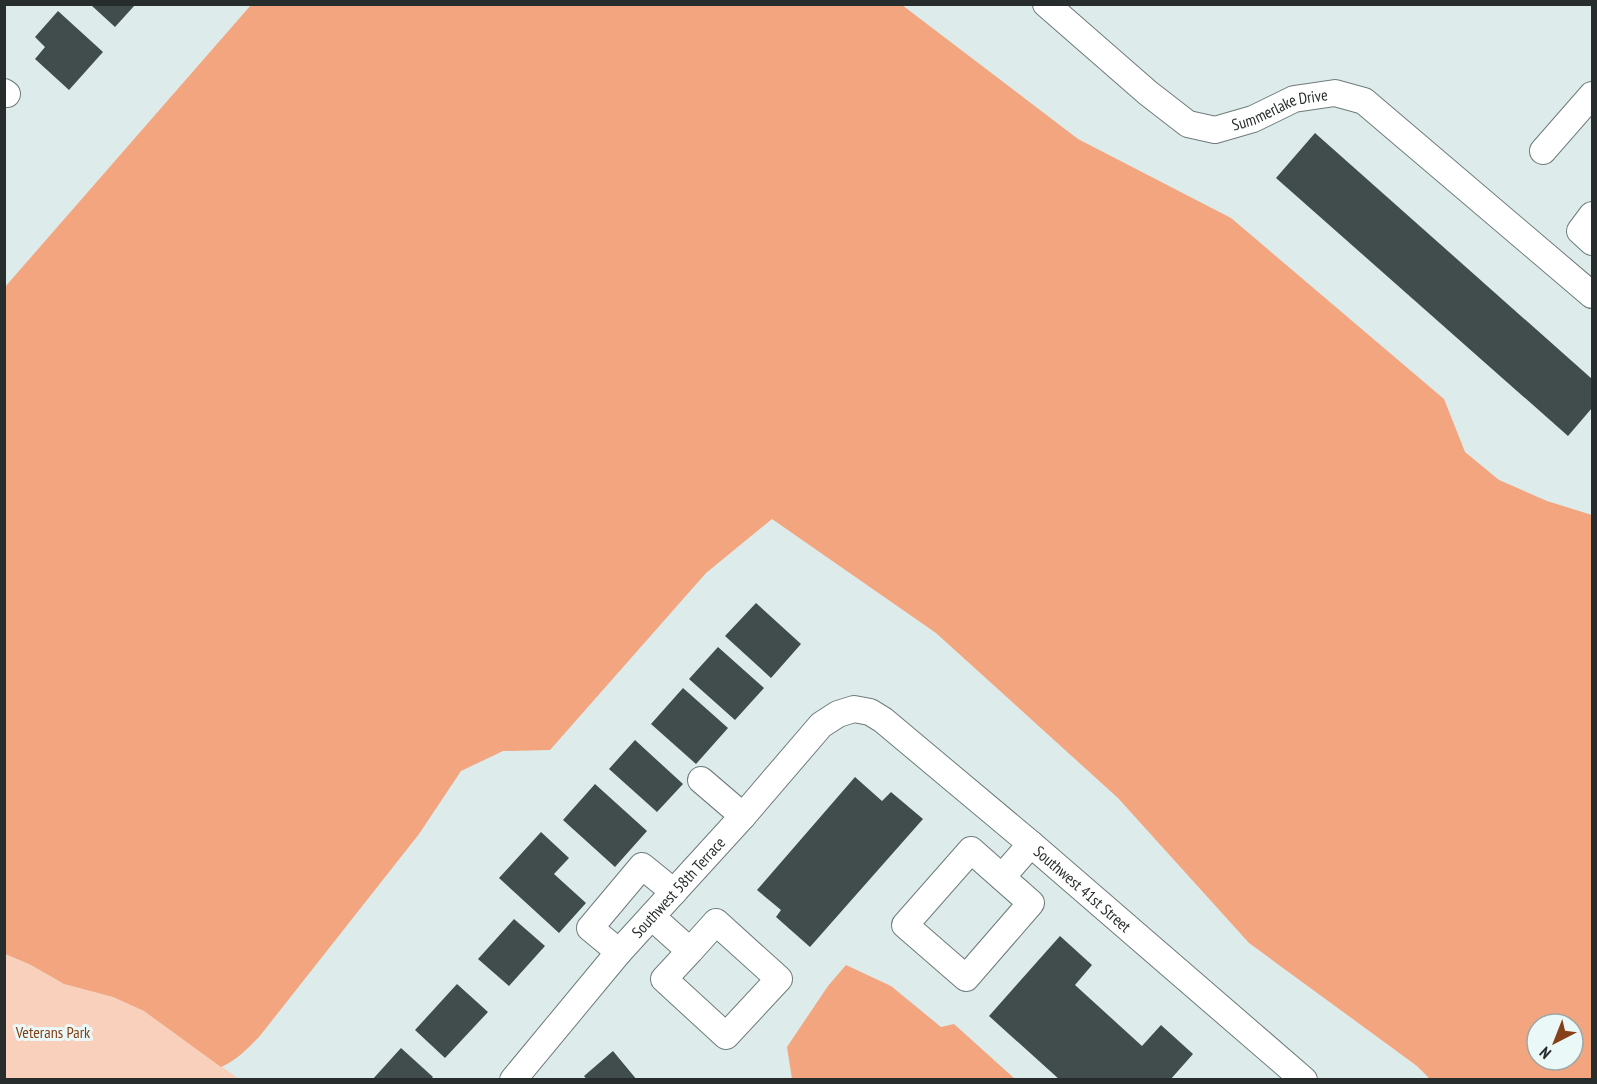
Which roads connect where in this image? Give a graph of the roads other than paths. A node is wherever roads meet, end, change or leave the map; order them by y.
1 (1046, 4) edge
2 (1593, 94) edge
3 (1543, 151) dead end
4 (1593, 215) edge
5 (1593, 242) edge
6 (1593, 295) edge
7 (854, 709) joint
8 (701, 780) dead end
9 (743, 816) junction
10 (1030, 844) junction
11 (1002, 878) junction
12 (674, 892) junction
13 (652, 917) junction
14 (690, 951) junction
15 (619, 952) junction
16 (1303, 1079) edge
17 (513, 1080) edge

1 - 6 street, Summerlake Drive
2 - 3 street
4 - 5 street
7 - 9 street, Southwest 58th Terrace
7 - 10 street, Southwest 41st Street
8 - 9 street
9 - 12 street, Southwest 58th Terrace
10 - 11 street
10 - 16 street, Southwest 41st Street
11 - 11 street
12 - 13 street, Southwest 58th Terrace
12 - 15 street
13 - 14 street
13 - 15 street, Southwest 58th Terrace
14 - 14 street
15 - 17 street, Southwest 58th Terrace

